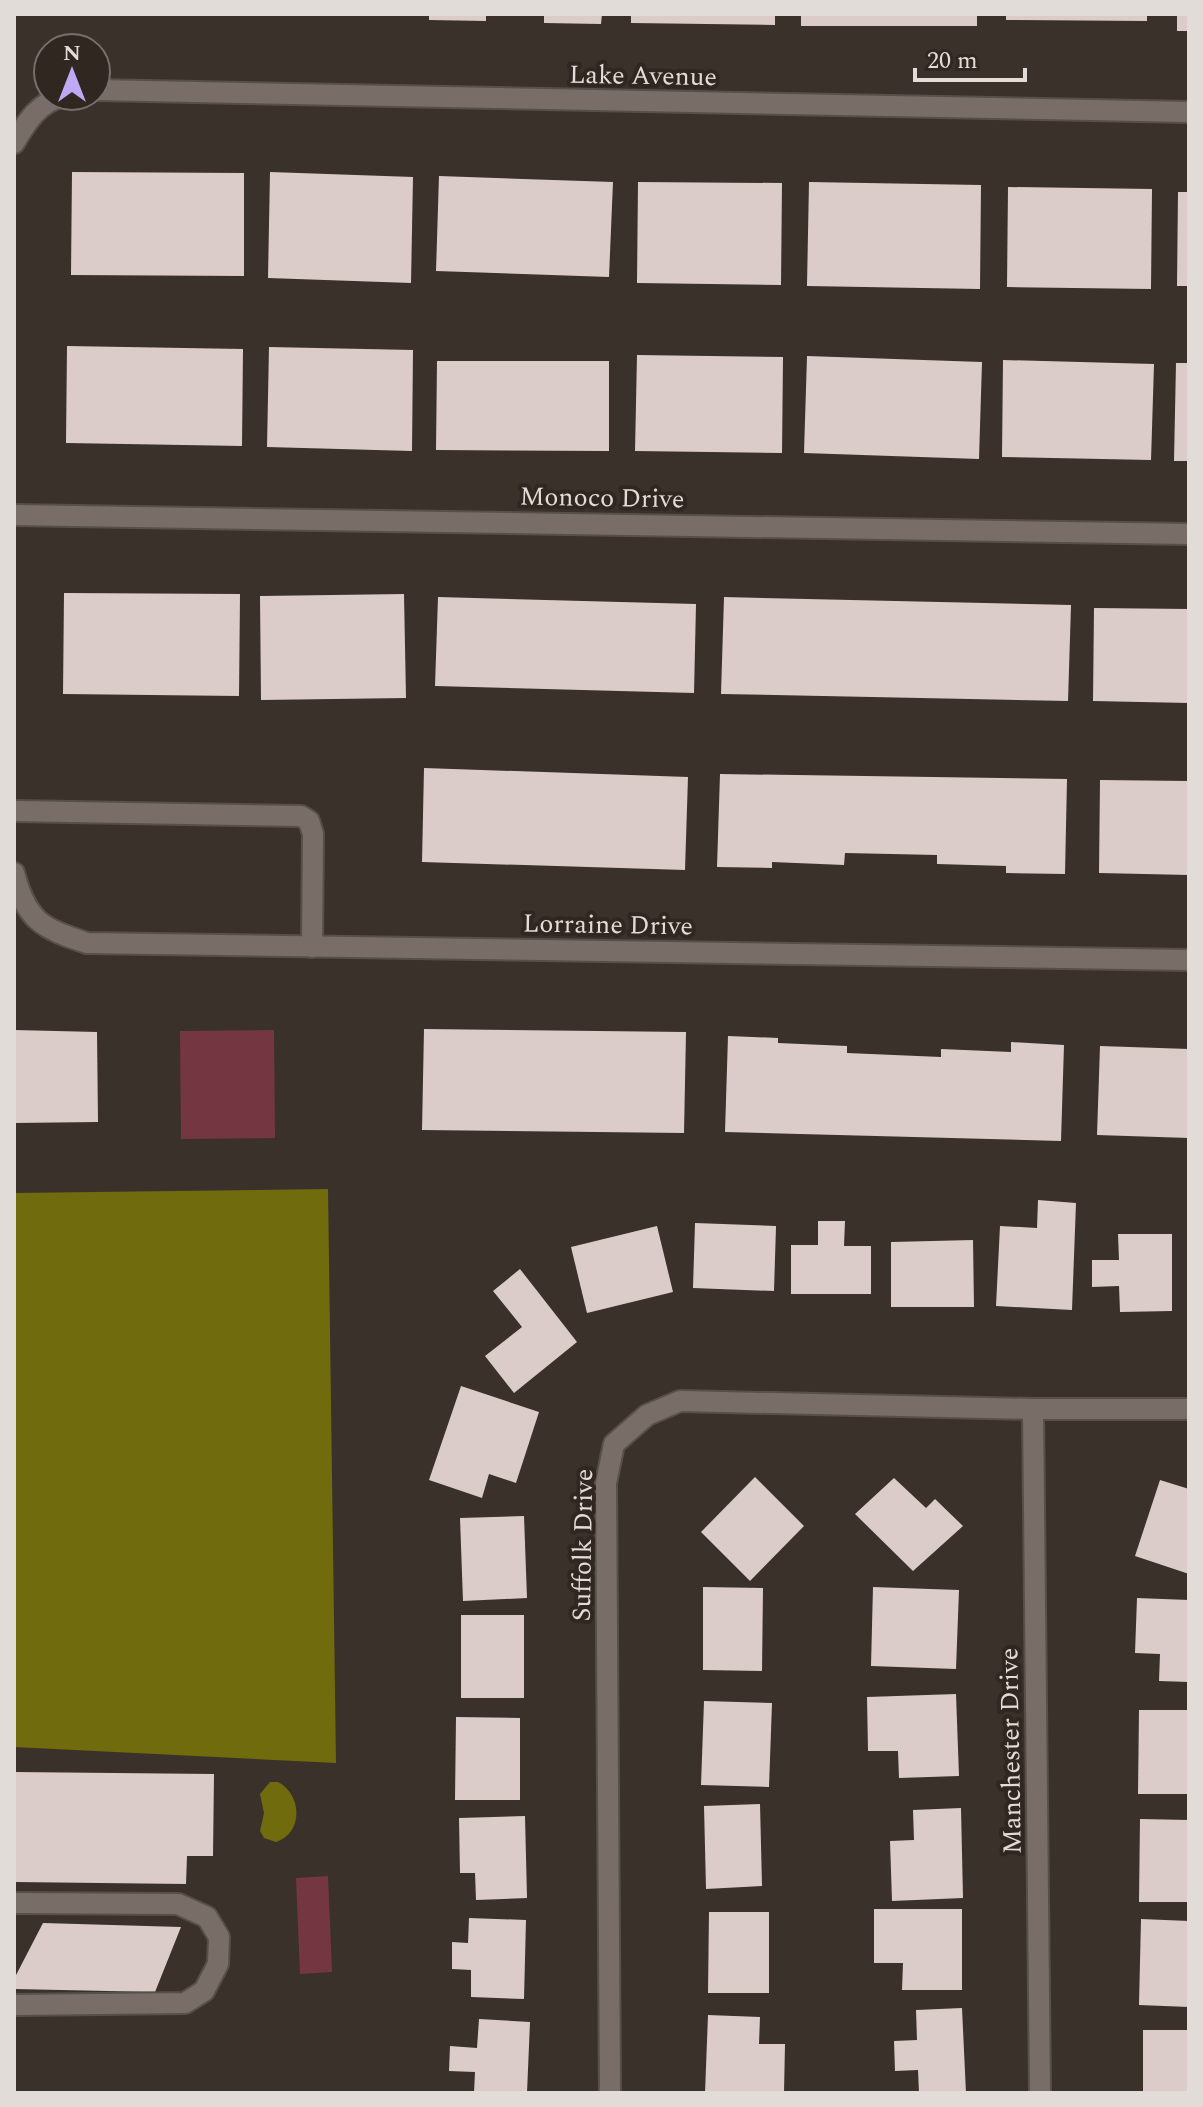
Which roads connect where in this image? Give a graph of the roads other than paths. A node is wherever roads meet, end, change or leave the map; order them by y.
1 (112, 90) edge
2 (36, 112) edge
3 (1189, 112) edge
4 (14, 143) edge
5 (14, 515) edge
6 (1189, 534) edge
7 (14, 811) edge
8 (14, 873) edge
9 (312, 947) junction
10 (1189, 960) edge
11 (1033, 1409) junction
12 (1189, 1409) edge
13 (14, 1903) edge
14 (14, 2005) edge
15 (610, 2093) edge
16 (1040, 2093) edge

1 - 3 street, Lake Avenue
2 - 4 street
5 - 6 street, Monoco Drive
7 - 9 street
8 - 9 street, Lorraine Drive
9 - 10 street, Lorraine Drive
11 - 12 street, Suffolk Drive
11 - 15 street, Suffolk Drive
11 - 16 street, Manchester Drive
13 - 14 street

